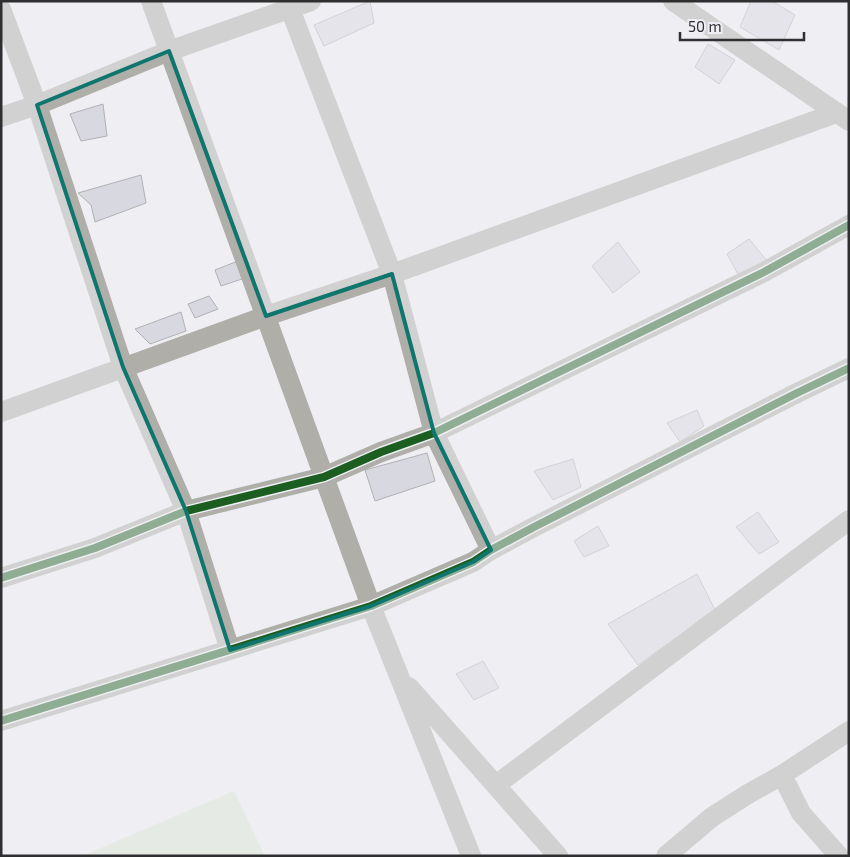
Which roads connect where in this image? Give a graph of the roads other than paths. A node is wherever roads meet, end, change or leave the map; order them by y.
1 (151, 1) edge
2 (311, 1) edge
3 (673, 1) edge
4 (288, 5) edge
5 (1, 9) edge
6 (169, 51) junction
7 (37, 105) junction
8 (1, 117) edge
9 (842, 117) edge
10 (849, 225) edge
11 (392, 274) junction
12 (266, 316) junction
13 (122, 367) junction
14 (849, 368) edge
15 (1, 412) edge
16 (434, 433) junction
17 (324, 478) junction
18 (186, 511) junction
19 (849, 520) edge
20 (491, 550) junction
21 (1, 578) edge
22 (372, 606) junction
23 (230, 650) junction
24 (400, 676) junction
25 (1, 721) edge
26 (849, 731) edge
27 (782, 775) junction
28 (496, 786) junction
29 (471, 856) edge
30 (558, 856) edge
31 (666, 856) edge
32 (839, 856) edge

1 - 6 street
2 - 4 street
3 - 9 street
4 - 6 street
4 - 11 street
5 - 7 street
6 - 7 street
6 - 12 street
7 - 8 street
7 - 13 street
9 - 11 street
10 - 16 street
11 - 12 street
11 - 16 street
12 - 13 street
12 - 17 street
13 - 15 street
13 - 18 street
14 - 20 street
16 - 17 street
16 - 20 street
17 - 18 street
17 - 22 street
18 - 21 street
18 - 23 street
19 - 28 street
20 - 22 street
22 - 23 street
22 - 24 street
23 - 25 street
24 - 28 street
24 - 29 street
26 - 27 street
27 - 31 street
27 - 32 street
28 - 30 street

